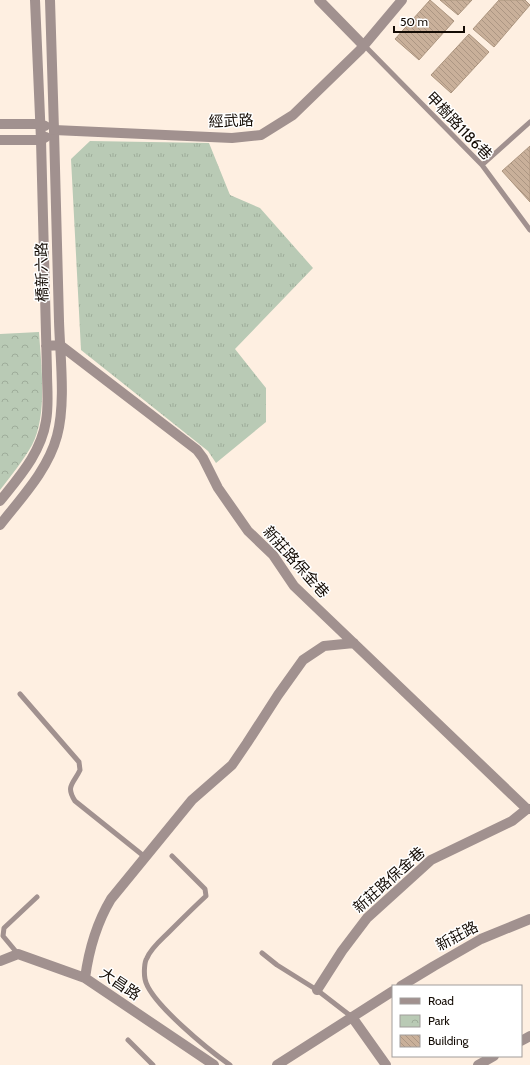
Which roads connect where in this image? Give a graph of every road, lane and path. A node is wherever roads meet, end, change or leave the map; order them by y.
1 (35, 0) edge
2 (50, 0) edge
3 (319, 0) edge
4 (402, 0) edge
5 (363, 45) junction
6 (530, 122) edge
7 (0, 124) edge
8 (40, 124) junction
9 (54, 130) junction
10 (0, 140) edge
11 (41, 140) junction
12 (482, 165) junction
13 (530, 230) edge
14 (60, 345) junction
15 (46, 346) junction
16 (0, 501) edge
17 (0, 525) edge
18 (354, 643) junction
19 (20, 694) dead end
20 (529, 810) edge
21 (172, 856) dead end
22 (146, 857) junction
23 (37, 897) dead end
24 (530, 919) edge
25 (262, 953) dead end
26 (18, 954) junction
27 (0, 961) edge
28 (85, 978) junction
29 (403, 985) edge
30 (318, 990) junction
31 (392, 992) edge
32 (352, 1017) junction
33 (128, 1040) dead end
34 (492, 1057) edge
35 (153, 1065) edge
36 (214, 1065) edge
37 (230, 1065) edge
38 (277, 1065) edge
39 (386, 1065) edge
40 (478, 1065) edge

1 - 8 street, 橋新六路
2 - 9 street, 橋新六路
3 - 5 street
4 - 5 street, 經武路
5 - 9 street, 經武路
5 - 12 lane, 甲樹路1186巷
6 - 12 lane
7 - 8 street, 經武路
8 - 9 street, 經武路
8 - 11 street, 橋新六路
9 - 11 street
9 - 14 street, 橋新六路
10 - 11 street
11 - 15 street, 橋新六路
12 - 13 lane, 甲樹路1186巷
14 - 15 street
14 - 17 street, 橋新六路
14 - 18 street, 新莊路保金巷
15 - 16 street, 橋新六路
18 - 20 street, 新莊路保金巷
18 - 22 street
19 - 22 lane
20 - 30 street, 新莊路保金巷
21 - 37 lane
22 - 28 street
23 - 26 lane
24 - 29 street, 新莊路
25 - 30 lane
26 - 27 street
26 - 28 street, 大昌路
28 - 36 street, 大昌路
30 - 32 lane
31 - 32 street
32 - 38 street
32 - 39 street
33 - 35 lane
34 - 40 street

